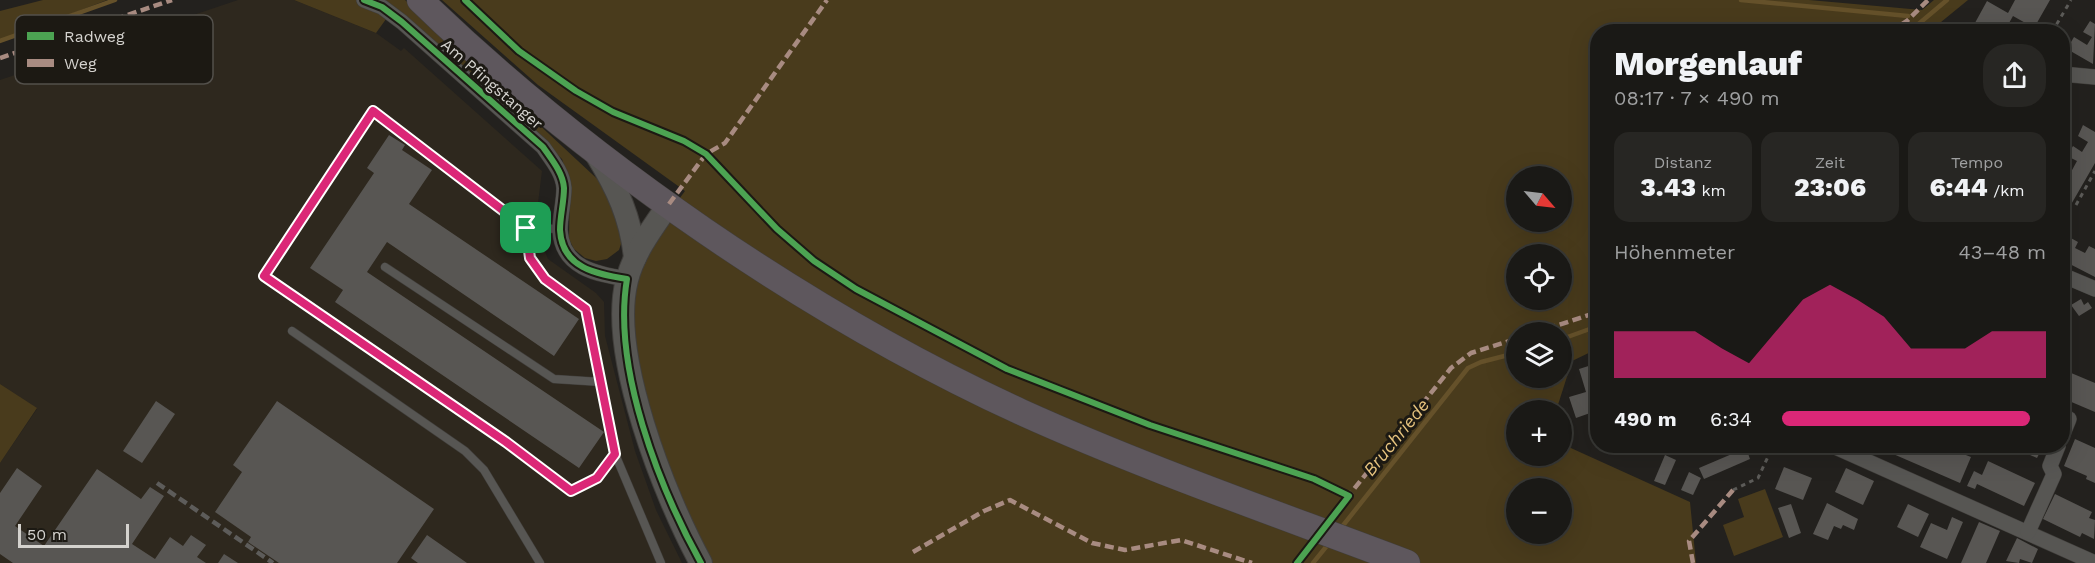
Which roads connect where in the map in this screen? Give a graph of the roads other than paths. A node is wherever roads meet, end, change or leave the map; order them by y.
1 (364, 0) edge
2 (420, 0) edge
3 (2070, 74) edge
4 (2095, 77) edge
5 (593, 148) junction
6 (669, 204) junction
7 (526, 228) junction
8 (560, 229) junction
9 (635, 258) junction
10 (385, 267) dead end
11 (2070, 278) edge
12 (627, 279) junction
13 (2095, 289) edge
14 (292, 331) dead end
15 (601, 382) junction
16 (1854, 453) edge
17 (2055, 453) edge
18 (615, 454) junction
19 (2028, 532) junction
20 (540, 563) edge
21 (661, 563) edge
22 (701, 563) edge
23 (1407, 563) edge
24 (2095, 563) edge

1 - 8 street, Am Pfingstanger
2 - 5 main road
3 - 4 street
5 - 6 main road
5 - 9 street
6 - 9 street
6 - 23 main road
7 - 8 lane
7 - 15 lane
7 - 18 lane
8 - 12 street, Am Pfingstanger
9 - 12 street
10 - 15 lane
11 - 13 street
12 - 22 street
14 - 20 lane
15 - 18 lane
16 - 19 street
17 - 19 street
18 - 21 lane
19 - 24 street

